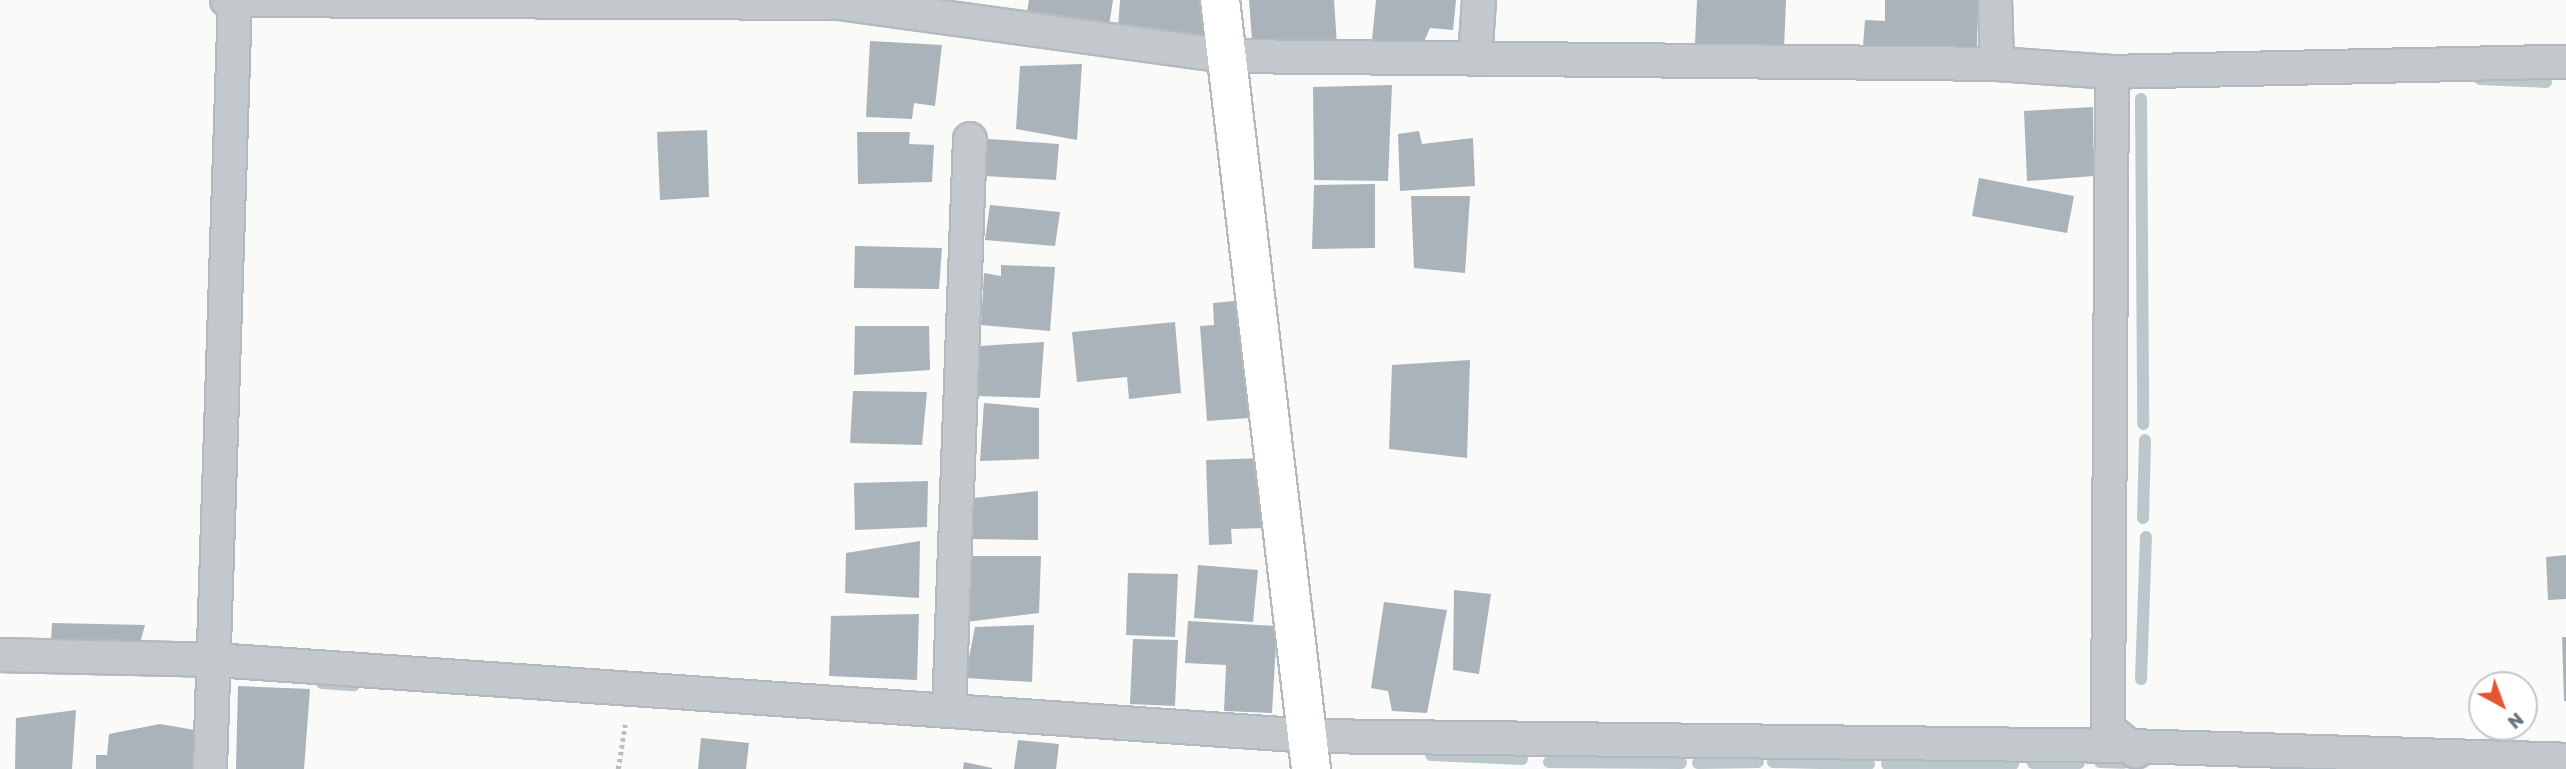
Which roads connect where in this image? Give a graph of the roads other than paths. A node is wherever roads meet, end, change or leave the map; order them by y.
1 (227, 0) edge
2 (235, 0) edge
3 (1220, 0) edge
4 (1479, 0) edge
5 (1995, 0) edge
6 (1226, 56) junction
7 (1475, 59) junction
8 (2566, 62) edge
9 (1997, 64) junction
10 (2108, 72) junction
11 (970, 139) dead end
12 (0, 655) edge
13 (215, 660) junction
14 (949, 711) junction
15 (2129, 746) junction
16 (1310, 753) edge
17 (2566, 760) edge
18 (210, 769) edge
19 (2158, 769) edge

1 - 2 street
2 - 6 street
2 - 13 street
3 - 6 street
4 - 7 street
5 - 9 street
6 - 7 street
6 - 16 street
7 - 9 street
8 - 10 street
9 - 10 street
10 - 15 street
11 - 14 street
12 - 13 street
13 - 14 street
13 - 18 street
14 - 16 street
15 - 16 street
15 - 17 street
15 - 19 street

